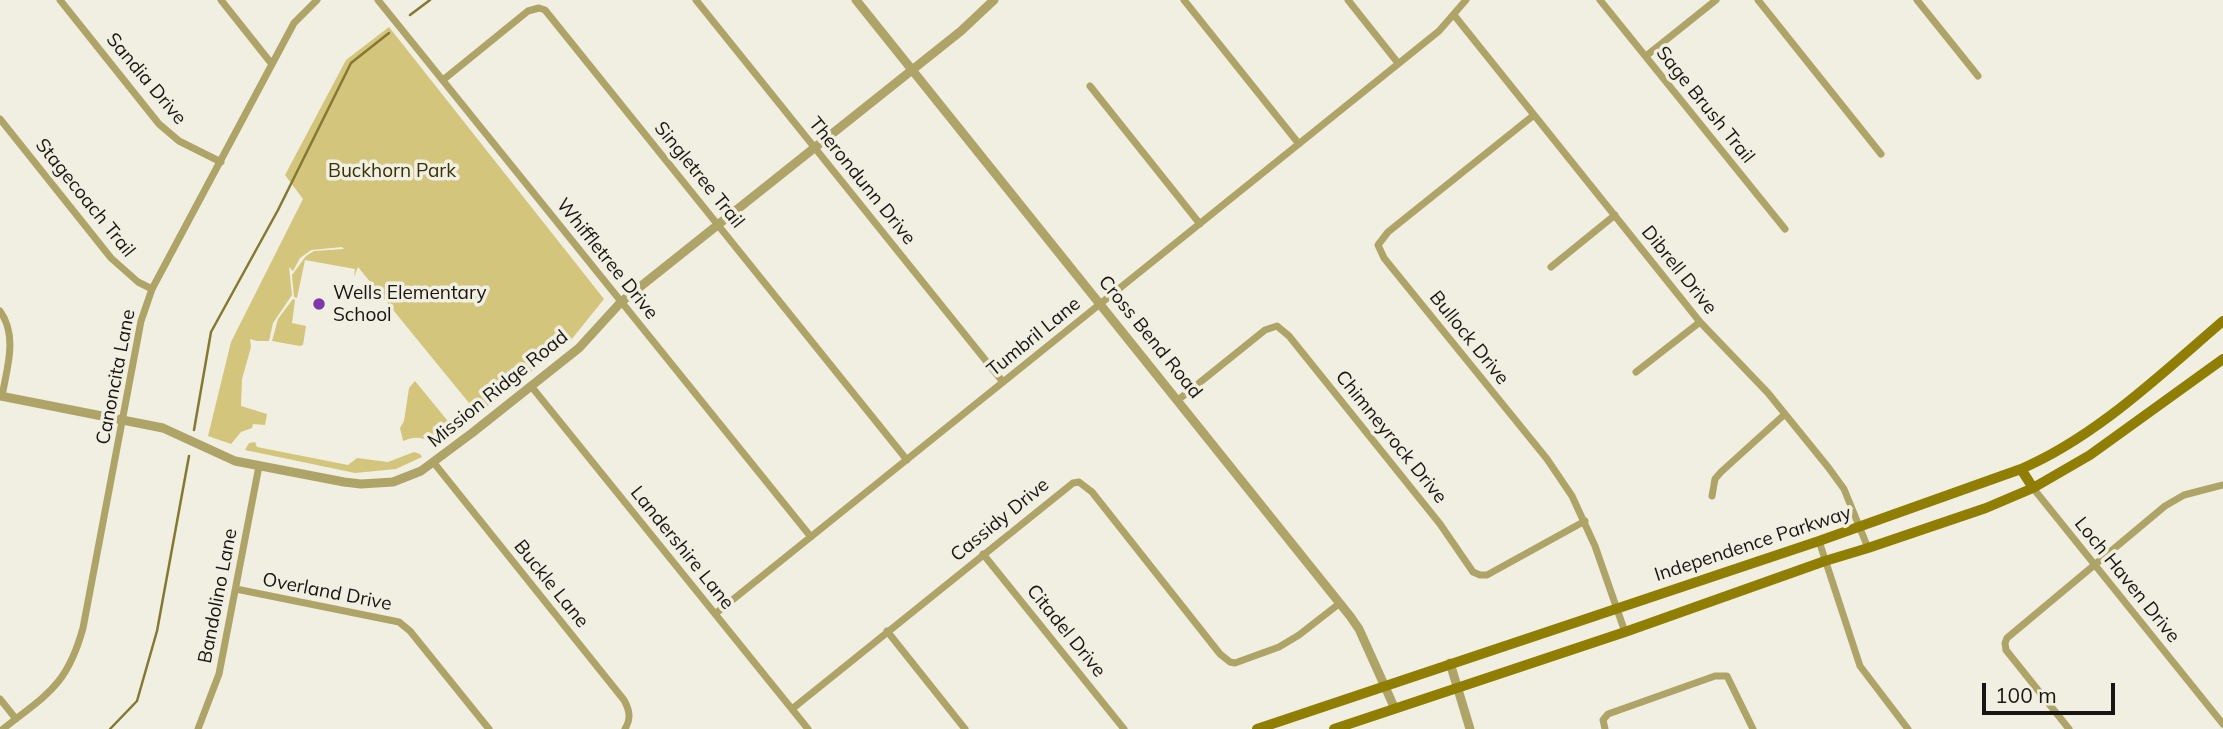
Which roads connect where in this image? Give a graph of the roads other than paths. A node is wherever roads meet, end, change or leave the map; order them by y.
1 (60, 0) edge
2 (221, 0) edge
3 (317, 0) edge
4 (379, 0) edge
5 (696, 0) edge
6 (856, 0) edge
7 (994, 0) edge
8 (1184, 0) edge
9 (1348, 0) edge
10 (1466, 0) edge
11 (1600, 0) edge
12 (1716, 0) edge
13 (1758, 0) edge
14 (1917, 0) edge
15 (1454, 15) junction
16 (1646, 56) junction
17 (271, 63) junction
18 (1398, 63) junction
19 (912, 69) junction
20 (1978, 76) dead end
21 (443, 80) junction
22 (1090, 86) dead end
23 (1534, 115) junction
24 (0, 119) edge
25 (1299, 144) junction
26 (814, 147) junction
27 (1881, 154) dead end
28 (221, 162) junction
29 (1615, 215) junction
30 (1200, 224) junction
31 (718, 225) junction
32 (1785, 229) dead end
33 (1551, 267) dead end
34 (152, 289) junction
35 (621, 302) junction
36 (1101, 304) junction
37 (0, 311) edge
38 (2223, 321) edge
39 (1700, 322) junction
40 (2223, 359) edge
41 (1636, 372) dead end
42 (1003, 382) junction
43 (531, 386) junction
44 (1, 396) edge
45 (1178, 400) junction
46 (1785, 414) junction
47 (123, 419) junction
48 (906, 460) junction
49 (434, 463) junction
50 (259, 466) junction
51 (2021, 469) junction
52 (2033, 488) junction
53 (2222, 488) edge
54 (1712, 496) dead end
55 (1585, 521) junction
56 (1860, 526) junction
57 (811, 537) junction
58 (1819, 541) junction
59 (1868, 548) junction
60 (983, 554) junction
61 (1825, 561) junction
62 (2095, 566) junction
63 (236, 589) junction
64 (1340, 603) junction
65 (1618, 607) junction
66 (715, 614) junction
67 (887, 631) junction
68 (1625, 632) junction
69 (1450, 663) junction
70 (1384, 685) junction
71 (1458, 687) junction
72 (0, 699) edge
73 (792, 709) junction
74 (1395, 709) junction
75 (16, 719) junction
76 (2223, 724) edge
77 (3, 729) edge
78 (198, 729) edge
79 (489, 729) edge
80 (625, 729) edge
81 (808, 729) edge
82 (965, 729) edge
83 (1124, 729) edge
84 (1257, 729) edge
85 (1334, 729) edge
86 (1470, 729) edge
87 (1605, 729) edge
88 (1753, 729) edge
89 (1908, 729) edge
90 (2069, 729) edge

1 - 28 street, Sandia Drive
2 - 17 street
3 - 17 street, Canoncita Lane
4 - 21 street, Whiffletree Drive
5 - 26 street, Therondunn Drive
6 - 19 street, Cross Bend Road
7 - 19 street, Mission Ridge Road
8 - 25 street
9 - 18 street
10 - 15 street, Tumbril Lane
11 - 16 street, Sage Brush Trail
12 - 16 street
13 - 27 street
14 - 20 street
15 - 18 street, Tumbril Lane
15 - 23 street, Dibrell Drive
16 - 32 street, Sage Brush Trail
17 - 28 street, Canoncita Lane
18 - 25 street, Tumbril Lane
19 - 26 street, Mission Ridge Road
19 - 36 street, Cross Bend Road
21 - 31 street, Singletree Trail
21 - 35 street, Whiffletree Drive
22 - 30 street
23 - 29 street, Dibrell Drive
23 - 55 street, Bullock Drive
24 - 34 street, Stagecoach Trail
25 - 30 street, Tumbril Lane
26 - 31 street, Mission Ridge Road
26 - 42 street, Therondunn Drive
28 - 34 street, Canoncita Lane
29 - 33 street
29 - 39 street, Dibrell Drive
30 - 36 street, Tumbril Lane
31 - 35 street, Mission Ridge Road
31 - 48 street, Singletree Trail
34 - 47 street, Canoncita Lane
35 - 43 street, Mission Ridge Road
35 - 57 street, Whiffletree Drive
36 - 42 street, Tumbril Lane
36 - 45 street, Cross Bend Road
37 - 44 street
38 - 51 main road, Independence Parkway
39 - 41 street
39 - 46 street, Dibrell Drive
40 - 52 main road, Independence Parkway
42 - 48 street, Tumbril Lane
43 - 49 street, Mission Ridge Road
43 - 66 street, Landershire Lane
44 - 47 street, Mission Ridge Road
45 - 55 street, Chimneyrock Drive
45 - 64 street, Cross Bend Road
46 - 54 street
46 - 56 street, Dibrell Drive
47 - 50 street, Mission Ridge Road
47 - 75 street, Canoncita Lane
48 - 57 street, Tumbril Lane
49 - 50 street, Mission Ridge Road
49 - 80 street, Buckle Lane
50 - 63 street, Bandolino Lane
51 - 52 main road
51 - 56 main road, Independence Parkway
52 - 59 main road, Independence Parkway
52 - 62 street, Loch Haven Drive
53 - 62 street
55 - 65 street, Bullock Drive
56 - 58 main road, Independence Parkway
56 - 59 street, Dibrell Drive
57 - 66 street, Tumbril Lane
58 - 61 street
58 - 65 main road, Independence Parkway
59 - 61 main road, Independence Parkway
60 - 64 street, Cassidy Drive
60 - 67 street, Cassidy Drive
60 - 83 street, Citadel Drive
61 - 68 main road, Independence Parkway
61 - 89 street
62 - 76 street, Loch Haven Drive
62 - 90 street
63 - 78 street, Bandolino Lane
63 - 79 street, Overland Drive
64 - 70 street, Cross Bend Road
65 - 68 street, Bullock Drive
65 - 69 main road, Independence Parkway
66 - 73 street, Landershire Lane
67 - 73 street, Cassidy Drive
67 - 82 street
68 - 71 main road, Independence Parkway
69 - 70 main road, Independence Parkway
69 - 71 street
70 - 74 street, Cross Bend Road
70 - 84 main road, Independence Parkway
71 - 74 main road, Independence Parkway
71 - 86 street
72 - 75 street
73 - 81 street, Landershire Lane
74 - 85 main road, Independence Parkway
75 - 77 street, Canoncita Lane
87 - 88 street

